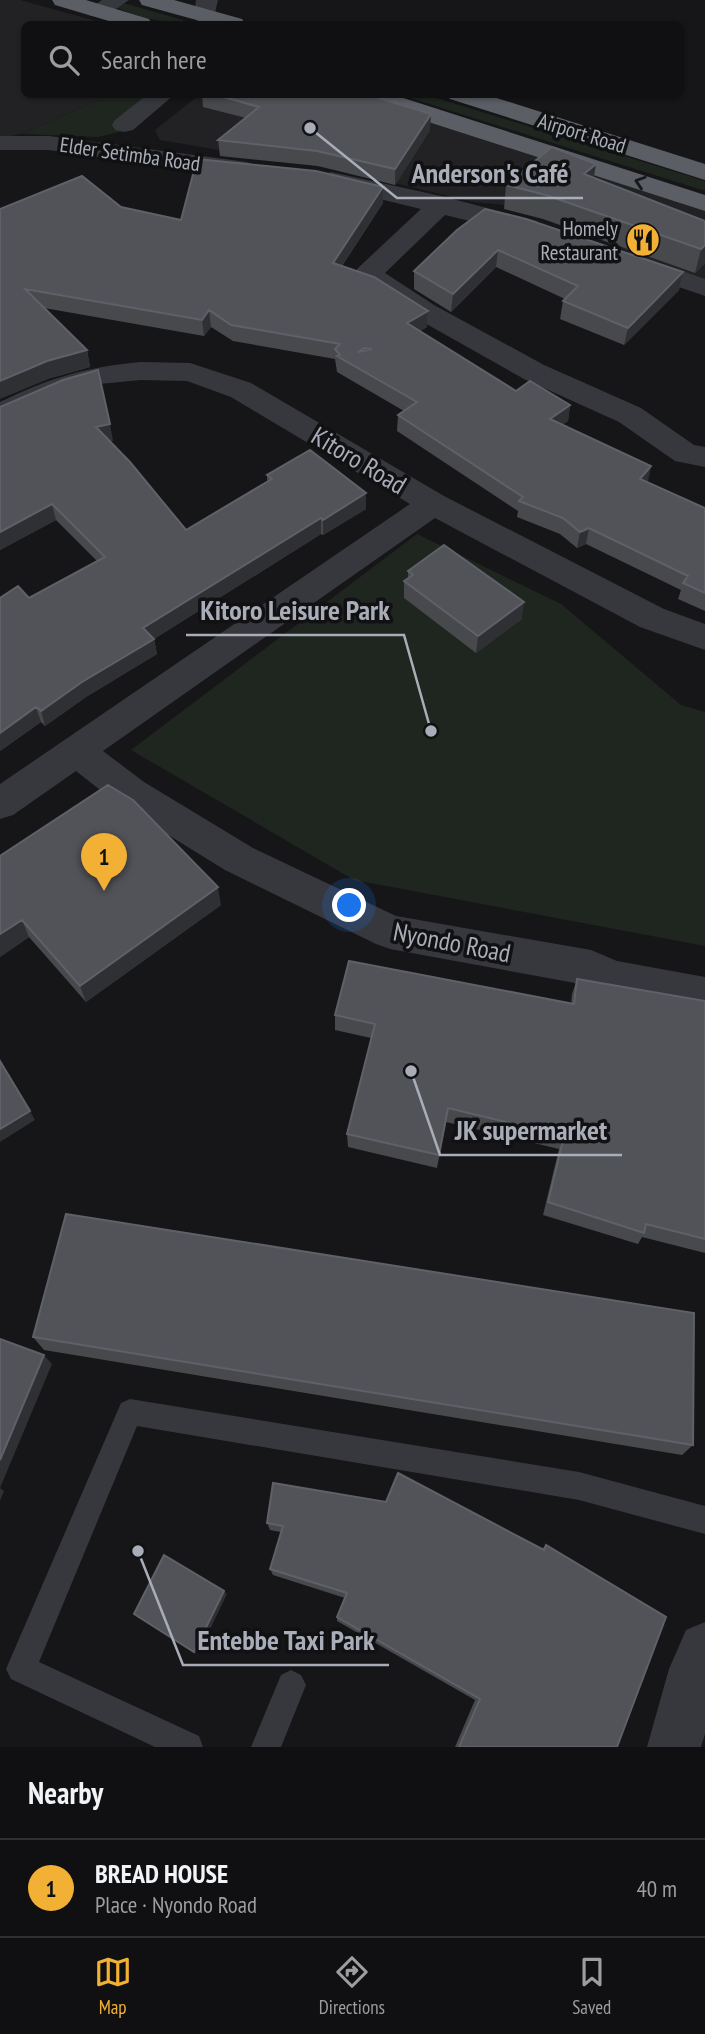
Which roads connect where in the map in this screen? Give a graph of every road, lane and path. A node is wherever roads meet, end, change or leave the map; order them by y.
1 (63, 0) edge
2 (150, 0) edge
3 (108, 6) edge
4 (206, 8) edge
5 (136, 21) edge
6 (229, 21) edge
7 (158, 98) edge
8 (377, 98) edge
9 (471, 98) edge
10 (124, 125) dead end
11 (0, 143) edge
12 (705, 172) edge
13 (276, 173) edge
14 (303, 176) edge
15 (705, 203) edge
16 (441, 204) junction
17 (557, 236) edge
18 (606, 253) edge
19 (705, 288) edge
20 (0, 414) edge
21 (705, 457) edge
22 (433, 504) junction
23 (705, 637) edge
24 (75, 750) junction
25 (0, 804) edge
26 (705, 995) edge
27 (705, 1520) edge
28 (702, 1665) edge
29 (291, 1685) dead end
30 (188, 1747) edge
31 (266, 1747) edge
32 (674, 1747) edge

1 - 3 highway
2 - 4 highway
3 - 5 highway
4 - 6 highway
7 - 10 street
15 -> 8 highway, Airport Road
9 - 12 highway, Airport Road
11 - 13 street, Elder Setimba Road
14 - 16 street
16 - 17 street
16 - 21 street
18 - 19 street
20 - 22 street, Kitoro Road
22 - 23 street, Kitoro Road
22 - 24 street
24 - 25 street
24 - 26 street, Nyondo Road
27 - 30 lane
28 - 32 street
29 - 31 lane

